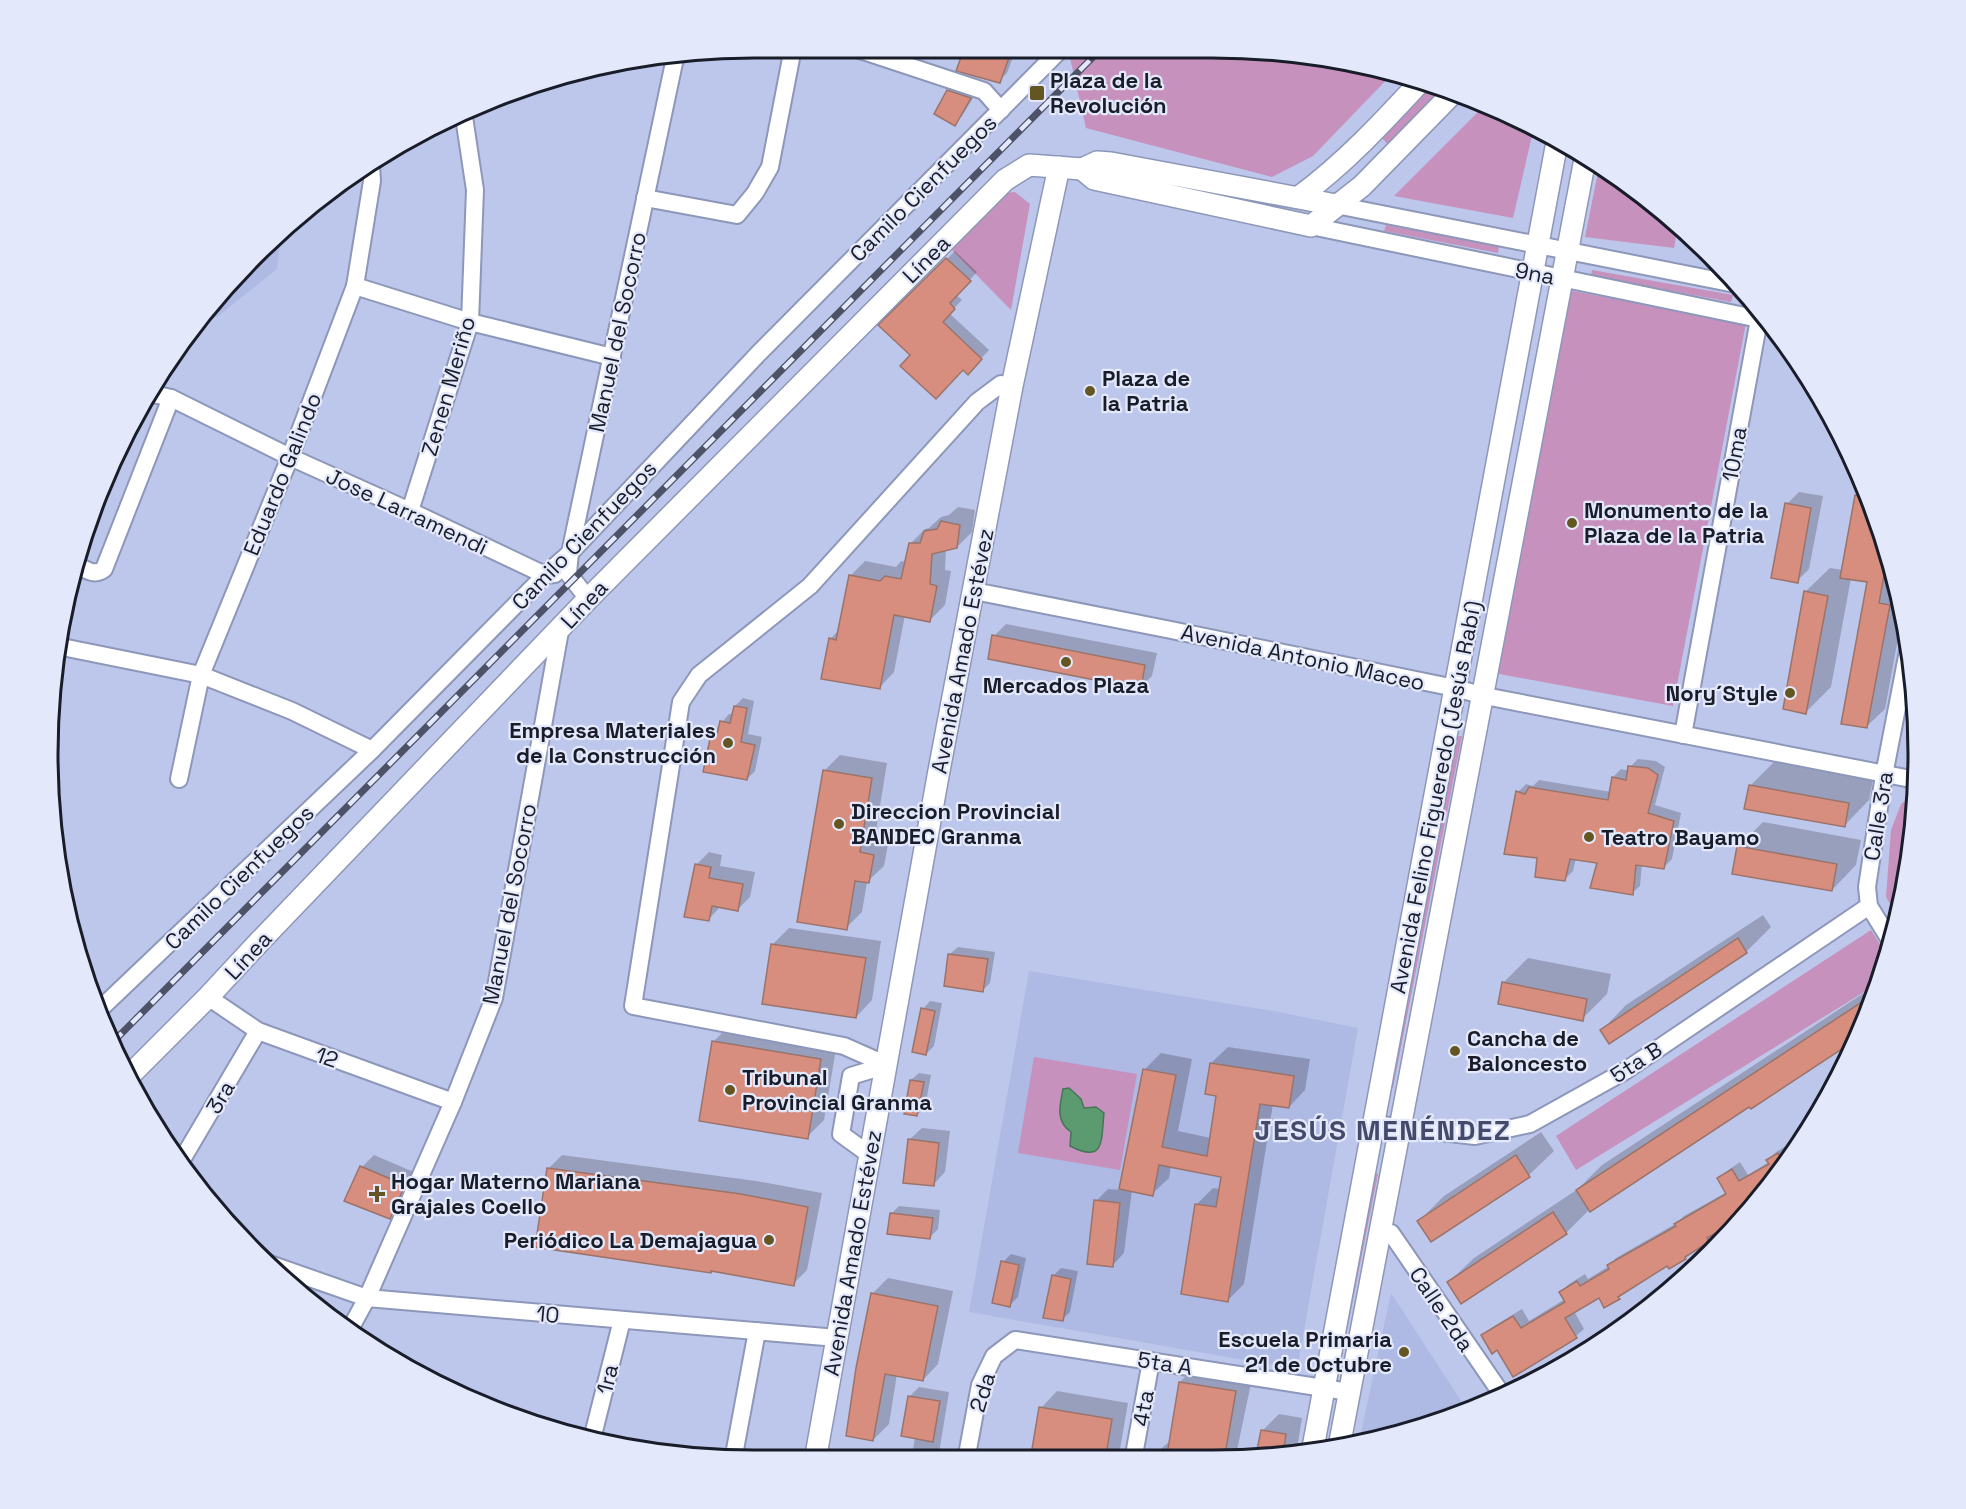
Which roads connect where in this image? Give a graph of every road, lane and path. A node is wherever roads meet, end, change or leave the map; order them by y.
1 (792, 58) edge
2 (884, 58) edge
3 (1052, 58) edge
4 (674, 63) edge
5 (1414, 89) edge
6 (1447, 99) edge
7 (1001, 110) junction
8 (465, 122) edge
9 (1556, 150) edge
10 (1584, 167) edge
11 (1059, 168) junction
12 (1082, 169) junction
13 (372, 174) edge
14 (1299, 197) junction
15 (645, 198) junction
16 (1336, 205) junction
17 (1311, 226) junction
18 (1538, 245) junction
19 (1568, 251) junction
20 (1533, 273) junction
21 (1562, 279) junction
22 (1722, 281) edge
23 (355, 286) junction
24 (1751, 315) edge
25 (470, 322) junction
26 (1758, 324) edge
27 (612, 357) junction
28 (1012, 386) junction
29 (159, 395) edge
30 (171, 398) junction
31 (290, 457) junction
32 (410, 511) junction
33 (570, 554) junction
34 (84, 568) edge
35 (568, 573) junction
36 (545, 575) junction
37 (974, 591) junction
38 (588, 599) junction
39 (560, 631) junction
40 (67, 648) edge
41 (201, 675) junction
42 (1903, 676) edge
43 (1455, 688) junction
44 (1483, 696) junction
45 (1683, 735) junction
46 (372, 750) junction
47 (1884, 775) junction
48 (179, 779) dead end
49 (1907, 779) edge
50 (1869, 906) junction
51 (1885, 932) edge
52 (208, 997) junction
53 (105, 1005) edge
54 (258, 1031) junction
55 (887, 1065) junction
56 (135, 1070) edge
57 (453, 1102) junction
58 (1373, 1125) junction
59 (1400, 1129) junction
60 (185, 1154) edge
61 (870, 1155) junction
62 (1380, 1232) junction
63 (287, 1270) edge
64 (367, 1298) junction
65 (622, 1320) junction
66 (353, 1323) edge
67 (757, 1331) junction
68 (837, 1338) junction
69 (1016, 1340) joint
70 (1151, 1361) junction
71 (1324, 1387) junction
72 (1498, 1389) edge
73 (1349, 1392) junction
74 (594, 1431) edge
75 (1341, 1438) edge
76 (1314, 1443) edge
77 (735, 1450) edge
78 (817, 1450) edge
79 (968, 1450) edge
80 (1135, 1450) edge

1 - 15 street
2 - 7 street
3 - 7 street, Camilo Cienfuegos
4 - 15 street, Manuel del Socorro
5 - 14 main road
6 - 16 main road
7 - 33 street, Camilo Cienfuegos
8 - 25 street, Zenen Meriño
9 - 18 main road, Avenida Felino Figueredo (Jesús Rabí)
10 - 19 main road, Avenida Felino Figueredo (Jesús Rabí)
11 - 12 main road, Línea
11 - 28 main road, Avenida Amado Estévez
11 - 38 main road, Línea
12 - 14 main road
12 - 17 main road
13 - 23 street, Eduardo Galindo
14 - 16 main road
15 - 27 street, Manuel del Socorro
16 - 17 main road
16 - 18 street, 9na
17 - 20 street, 9na
18 - 19 street, 9na
18 - 20 main road, Avenida Felino Figueredo (Jesús Rabí)
19 - 21 main road, Avenida Felino Figueredo (Jesús Rabí)
19 - 22 street, 9na
20 - 21 street, 9na
20 - 43 main road, Avenida Felino Figueredo (Jesús Rabí)
21 - 24 street, 9na
21 - 44 main road, Avenida Felino Figueredo (Jesús Rabí)
23 - 25 street
23 - 31 street, Eduardo Galindo
25 - 27 street
25 - 32 street, Zenen Meriño
26 - 45 street, 10ma
27 - 33 street, Manuel del Socorro
28 - 37 main road, Avenida Amado Estévez
28 - 55 street
29 - 30 street, Jose Larramendi
30 - 31 street, Jose Larramendi
30 - 34 street
31 - 32 street, Jose Larramendi
31 - 41 street, Eduardo Galindo
32 - 36 street, Jose Larramendi
33 - 35 street, Manuel del Socorro
33 - 36 street, Camilo Cienfuegos
35 - 36 street
35 - 38 street
36 - 46 street, Camilo Cienfuegos
37 - 43 street, Avenida Antonio Maceo
37 - 55 main road, Avenida Amado Estévez
38 - 39 main road, Línea
39 - 52 main road, Línea
39 - 57 street, Manuel del Socorro
40 - 41 street
41 - 46 street
41 - 48 street, Eduardo Galindo
42 - 47 street, Calle 3ra
43 - 44 street, Avenida Antonio Maceo
43 - 58 main road, Avenida Felino Figueredo (Jesús Rabí)
44 - 45 street, Avenida Antonio Maceo
44 - 59 main road, Avenida Felino Figueredo (Jesús Rabí)
45 - 47 street, Avenida Antonio Maceo
46 - 53 street, Camilo Cienfuegos
47 - 49 street, Avenida Antonio Maceo
47 - 50 street, Calle 3ra
50 - 51 street
50 - 59 street, 5ta B
52 - 54 street, 12
52 - 56 main road, Línea
54 - 57 street, 12
54 - 60 street, 3ra
55 - 61 main road, Avenida Amado Estévez
55 - 61 street
57 - 64 street, Manuel del Socorro
58 - 59 street, 5ta B
58 - 71 main road, Avenida Felino Figueredo (Jesús Rabí)
59 - 62 main road, Avenida Felino Figueredo (Jesús Rabí)
61 - 68 main road, Avenida Amado Estévez
62 - 72 street, Calle 2da
62 - 73 main road, Avenida Felino Figueredo (Jesús Rabí)
63 - 64 street, 10
64 - 65 street, 10
64 - 66 street, Manuel del Socorro
65 - 67 street, 10
65 - 74 street, 1ra
67 - 68 street, 10
67 - 77 street
68 - 78 main road, Avenida Amado Estévez
69 - 70 street, 5ta A
69 - 79 street, 2da
70 - 71 street, 5ta A
70 - 80 street, 4ta
71 - 73 street, 5ta A
71 - 76 main road, Avenida Felino Figueredo (Jesús Rabí)
73 - 75 main road, Avenida Felino Figueredo (Jesús Rabí)

